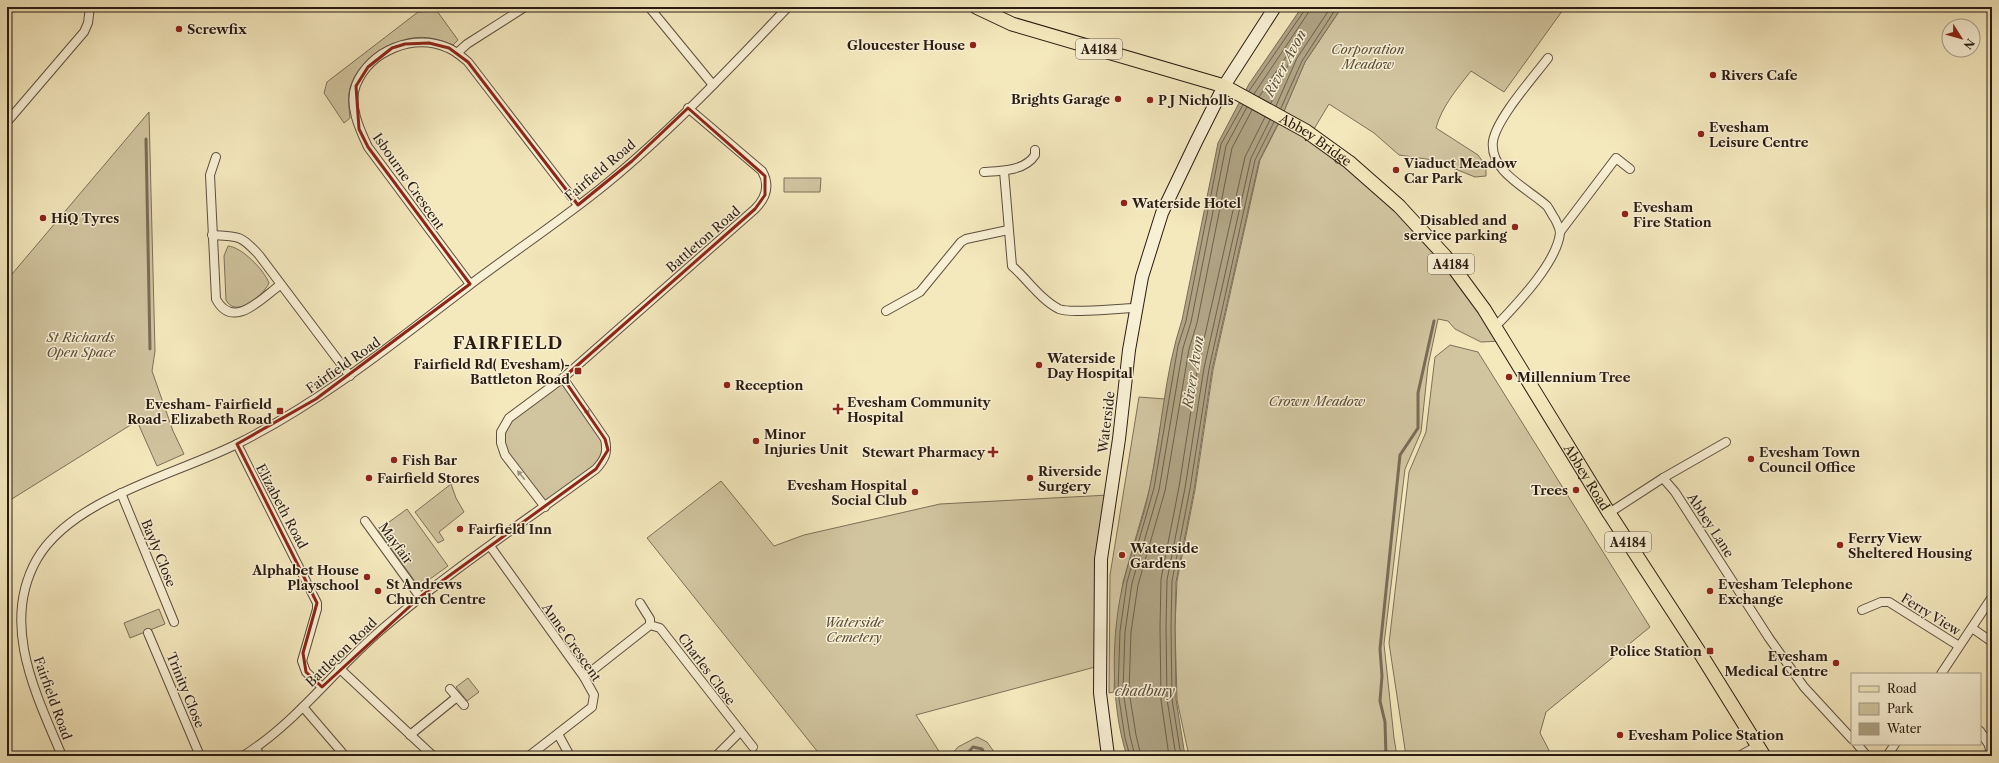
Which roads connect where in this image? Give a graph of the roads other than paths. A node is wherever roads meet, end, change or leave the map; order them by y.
1 (90, 7) edge
2 (525, 7) edge
3 (649, 7) edge
4 (788, 7) edge
5 (976, 7) edge
6 (1275, 7) edge
7 (457, 53) junction
8 (1548, 58) dead end
9 (713, 85) junction
10 (1226, 87) junction
11 (688, 108) junction
12 (7, 122) edge
13 (1035, 150) dead end
14 (216, 157) dead end
15 (1630, 169) dead end
16 (1004, 171) junction
17 (984, 172) dead end
18 (578, 205) junction
19 (1400, 206) joint
20 (1008, 230) junction
21 (1560, 232) junction
22 (212, 235) junction
23 (470, 284) junction
24 (280, 285) junction
25 (1136, 308) junction
26 (886, 311) dead end
27 (1494, 327) junction
28 (350, 376) junction
29 (563, 378) junction
30 (1726, 442) dead end
31 (237, 444) junction
32 (1663, 478) junction
33 (121, 492) junction
34 (545, 507) junction
35 (1609, 513) junction
36 (365, 521) dead end
37 (490, 546) junction
38 (1890, 593) dead end
39 (420, 597) junction
40 (1992, 597) edge
41 (1889, 602) junction
42 (640, 603) dead end
43 (1862, 610) dead end
44 (174, 622) dead end
45 (650, 626) junction
46 (1972, 628) junction
47 (148, 633) dead end
48 (1992, 642) edge
49 (1959, 646) junction
50 (339, 668) junction
51 (1943, 673) edge
52 (584, 677) junction
53 (322, 687) junction
54 (450, 689) dead end
55 (457, 697) junction
56 (464, 705) dead end
57 (303, 707) junction
58 (740, 732) junction
59 (558, 734) junction
60 (410, 735) junction
61 (1989, 736) edge
62 (1851, 738) edge
63 (1858, 745) edge
64 (1894, 745) edge
65 (753, 747) dead end
66 (255, 748) junction
67 (1760, 751) edge
68 (62, 756) edge
69 (200, 756) edge
70 (243, 756) edge
71 (261, 756) edge
72 (345, 756) edge
73 (433, 756) edge
74 (529, 756) edge
75 (570, 756) edge
76 (716, 756) edge
77 (1108, 756) edge
78 (1739, 756) edge
79 (1867, 756) edge
80 (1887, 756) edge
81 (1991, 756) edge

1 - 12 street
2 - 7 street
3 - 9 street
4 - 9 street, Fairfield Road
5 - 10 main road, A4184
6 - 10 main road, Waterside
7 - 18 street, Isbourne Crescent
7 - 23 street, Isbourne Crescent
8 - 21 street
9 - 11 street, Fairfield Road
10 - 19 main road, Abbey Bridge
10 - 25 main road, Waterside
11 - 18 street, Fairfield Road
11 - 29 street, Battleton Road
13 - 16 street
14 - 22 street
15 - 21 street
16 - 17 street
16 - 20 street
18 - 23 street, Fairfield Road
19 - 27 main road, Abbey Road / A4184
20 - 25 street
20 - 26 street
21 - 27 street
22 - 24 street
22 - 24 street
23 - 28 street, Fairfield Road
24 - 28 street
25 - 77 main road, Waterside
27 - 35 main road, Abbey Road / A4184
28 - 31 street, Fairfield Road
29 -> 34 street, Battleton Road
34 -> 29 street, Battleton Road
30 - 32 street
31 - 33 street, Fairfield Road
31 - 53 street, Elizabeth Road
32 - 35 street
32 - 62 street, Abbey Lane
33 - 44 street, Bayly Close
33 - 68 street, Fairfield Road
34 - 37 street, Battleton Road
35 - 67 main road, Abbey Road / A4184
36 - 39 street, Mayfair
37 - 39 street, Battleton Road
37 - 52 street, Anne Crescent
38 - 41 street, Ferry View
39 - 50 street, Battleton Road
40 - 46 street
41 - 43 street, Ferry View
41 - 49 street, Ferry View
42 - 45 street
45 - 52 street
45 - 58 street, Charles Close
46 - 48 street
46 - 49 street
47 - 69 street, Trinity Close
49 - 51 street
50 - 53 street, Battleton Road
50 - 60 street
52 - 59 street, Anne Crescent
53 - 57 street, Battleton Road
54 - 55 street
55 - 56 street
55 - 60 street
57 - 66 street, Battleton Road
57 - 72 street
58 - 65 street, Charles Close
58 - 76 street
59 - 74 street, Anne Crescent
59 - 75 street
60 - 73 street
61 - 81 street
63 - 79 street
64 - 80 street
66 - 70 street, Battleton Road
66 - 71 street
67 - 78 street

